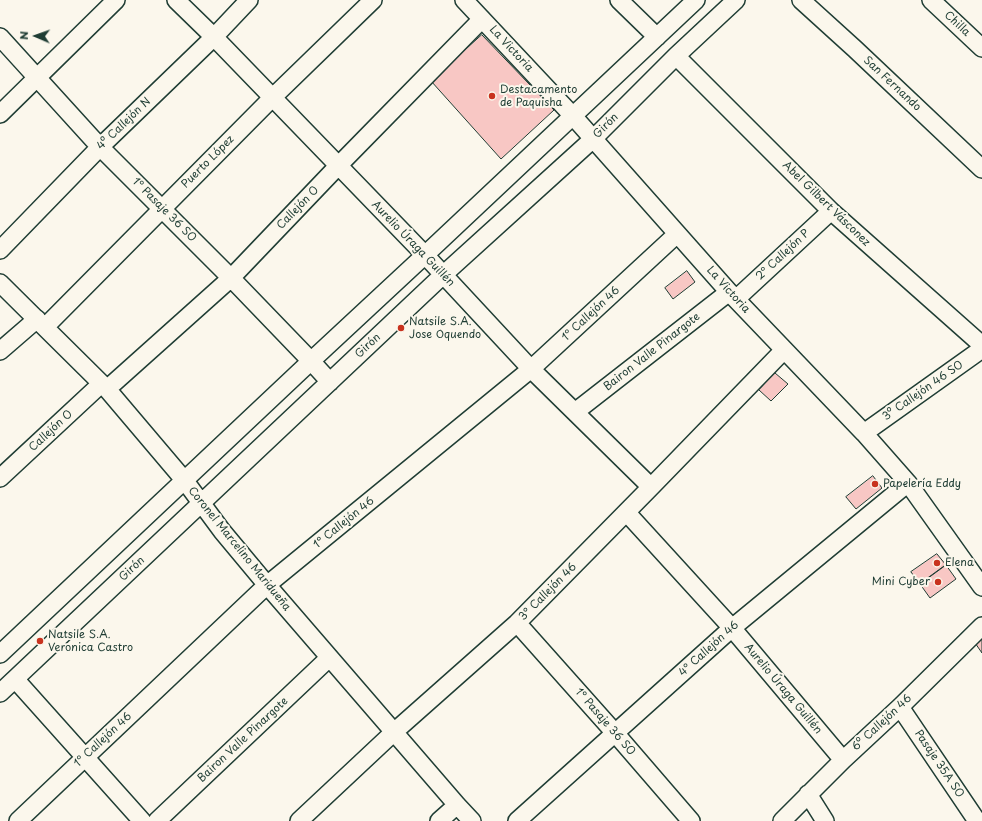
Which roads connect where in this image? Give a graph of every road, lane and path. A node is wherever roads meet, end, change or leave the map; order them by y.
1 (116, 0) edge
2 (176, 0) edge
3 (250, 0) edge
4 (373, 0) edge
5 (464, 0) edge
6 (619, 0) edge
7 (696, 0) edge
8 (736, 0) edge
9 (801, 0) edge
10 (931, 0) edge
11 (482, 19) junction
12 (0, 36) edge
13 (214, 37) junction
14 (657, 37) junction
15 (982, 48) edge
16 (676, 56) junction
17 (37, 77) junction
18 (272, 98) junction
19 (0, 114) edge
20 (573, 116) junction
21 (593, 139) junction
22 (100, 147) junction
23 (338, 166) junction
24 (982, 169) edge
25 (162, 208) junction
26 (830, 211) junction
27 (677, 234) junction
28 (0, 250) edge
29 (425, 255) junction
30 (443, 275) junction
31 (231, 278) junction
32 (0, 284) edge
33 (732, 296) junction
34 (41, 323) junction
35 (982, 345) edge
36 (0, 350) edge
37 (784, 350) junction
38 (982, 350) edge
39 (311, 361) junction
40 (531, 369) junction
41 (330, 382) junction
42 (104, 386) junction
43 (575, 412) junction
44 (864, 432) junction
45 (0, 478) edge
46 (184, 481) junction
47 (908, 483) junction
48 (651, 487) junction
49 (202, 504) junction
50 (627, 513) junction
51 (267, 585) junction
52 (982, 587) edge
53 (518, 623) junction
54 (982, 626) edge
55 (732, 628) junction
56 (0, 654) edge
57 (329, 658) junction
58 (15, 679) junction
59 (0, 693) edge
60 (900, 707) junction
61 (394, 732) junction
62 (615, 733) junction
63 (85, 758) junction
64 (843, 760) junction
65 (808, 794) junction
66 (457, 805) junction
67 (18, 821) edge
68 (142, 821) edge
69 (157, 821) edge
70 (299, 821) edge
71 (439, 821) edge
72 (472, 821) edge
73 (517, 821) edge
74 (691, 821) edge
75 (782, 821) edge
76 (825, 821) edge
77 (977, 821) edge

1 - 17 street
2 - 13 street, Aurelio Úraga Guillén
3 - 13 street, 4º Callejón N
4 - 18 street, Puerto López
5 - 11 street, La Victoria
6 - 14 street
7 - 14 street
8 - 16 street, Girón
9 - 24 street, San Fernando
10 - 15 street, Chilla
11 - 20 street, La Victoria
11 - 23 street, Callejón O
12 - 17 street, 1° Pasaje 36 SO
13 - 18 street, Aurelio Úraga Guillén
13 - 22 street, 4º Callejón N
14 - 20 street
16 - 21 street, Girón
16 - 26 street, Abel Gilbert Vásconez
17 - 19 street
17 - 22 street, 1° Pasaje 36 SO
18 - 23 street, Aurelio Úraga Guillén
18 - 25 street, Puerto López
20 - 21 street, La Victoria
20 - 29 street
21 - 27 street, La Victoria
21 - 30 street, Girón
22 - 25 street, 1° Pasaje 36 SO
22 - 28 street, 4º Callejón N
23 - 29 street, Aurelio Úraga Guillén
23 - 31 street, Callejón O
25 - 31 street, 1° Pasaje 36 SO
25 - 34 street, Puerto López
26 - 33 street, 2° Callejón P
26 - 35 street, Abel Gilbert Vásconez
27 - 33 street, La Victoria
27 - 40 street, 1° Callejón 46
29 - 30 street, Aurelio Úraga Guillén
29 - 39 street
30 - 40 street, Aurelio Úraga Guillén
30 - 41 street, Girón
31 - 39 street, 1° Pasaje 36 SO
31 - 42 street, Callejón O
32 - 34 street, Coronel Marcelino Maridueña
33 - 37 street, La Victoria
33 - 43 street, Bairon Valle Pinargote
34 - 36 street, Puerto López
34 - 42 street, Coronel Marcelino Maridueña
37 - 44 street, La Victoria
37 - 48 street, 3° Callejón 46
38 - 44 street, 3º Callejón 46 SO
39 - 41 street, 1° Pasaje 36 SO
39 - 46 street
40 - 43 street, Aurelio Úraga Guillén
40 - 51 street, 1° Callejón 46
41 - 49 street, Girón
42 - 45 street, Callejón O
42 - 46 street, Coronel Marcelino Maridueña
43 - 48 street, Aurelio Úraga Guillén
44 - 47 street, La Victoria
46 - 49 street, Coronel Marcelino Maridueña
46 - 56 street
47 - 52 street, La Victoria
47 - 55 street, 4° Callejón 46
48 - 50 street, 3° Callejón 46
49 - 51 street, Coronel Marcelino Maridueña
49 - 58 street, Girón
50 - 53 street, 3° Callejón 46
50 - 55 street, Aurelio Úraga Guillén
51 - 57 street, Coronel Marcelino Maridueña
51 - 63 street, 1° Callejón 46
53 - 61 street, 3° Callejón 46
53 - 62 street, 1° Pasaje 36 SO
54 - 60 street, 6º Callejón 46
55 - 62 street, 4° Callejón 46
55 - 64 street, Aurelio Úraga Guillén
57 - 61 street, Coronel Marcelino Maridueña
57 - 69 street, Bairon Valle Pinargote
58 - 59 street, Girón
58 - 63 street
60 - 64 street, 6º Callejón 46
60 - 77 street, Pasaje 35A SO
61 - 66 street, Coronel Marcelino Maridueña
61 - 70 street, 3° Callejón 46
62 - 73 street, 4° Callejón 46
62 - 74 street, 1° Pasaje 36 SO
63 - 67 street, 1° Callejón 46
63 - 68 street
64 - 65 street, 6º Callejón 46
65 - 75 street, 6º Callejón 46
65 - 76 street
66 - 71 street
66 - 72 street, Coronel Marcelino Maridueña

